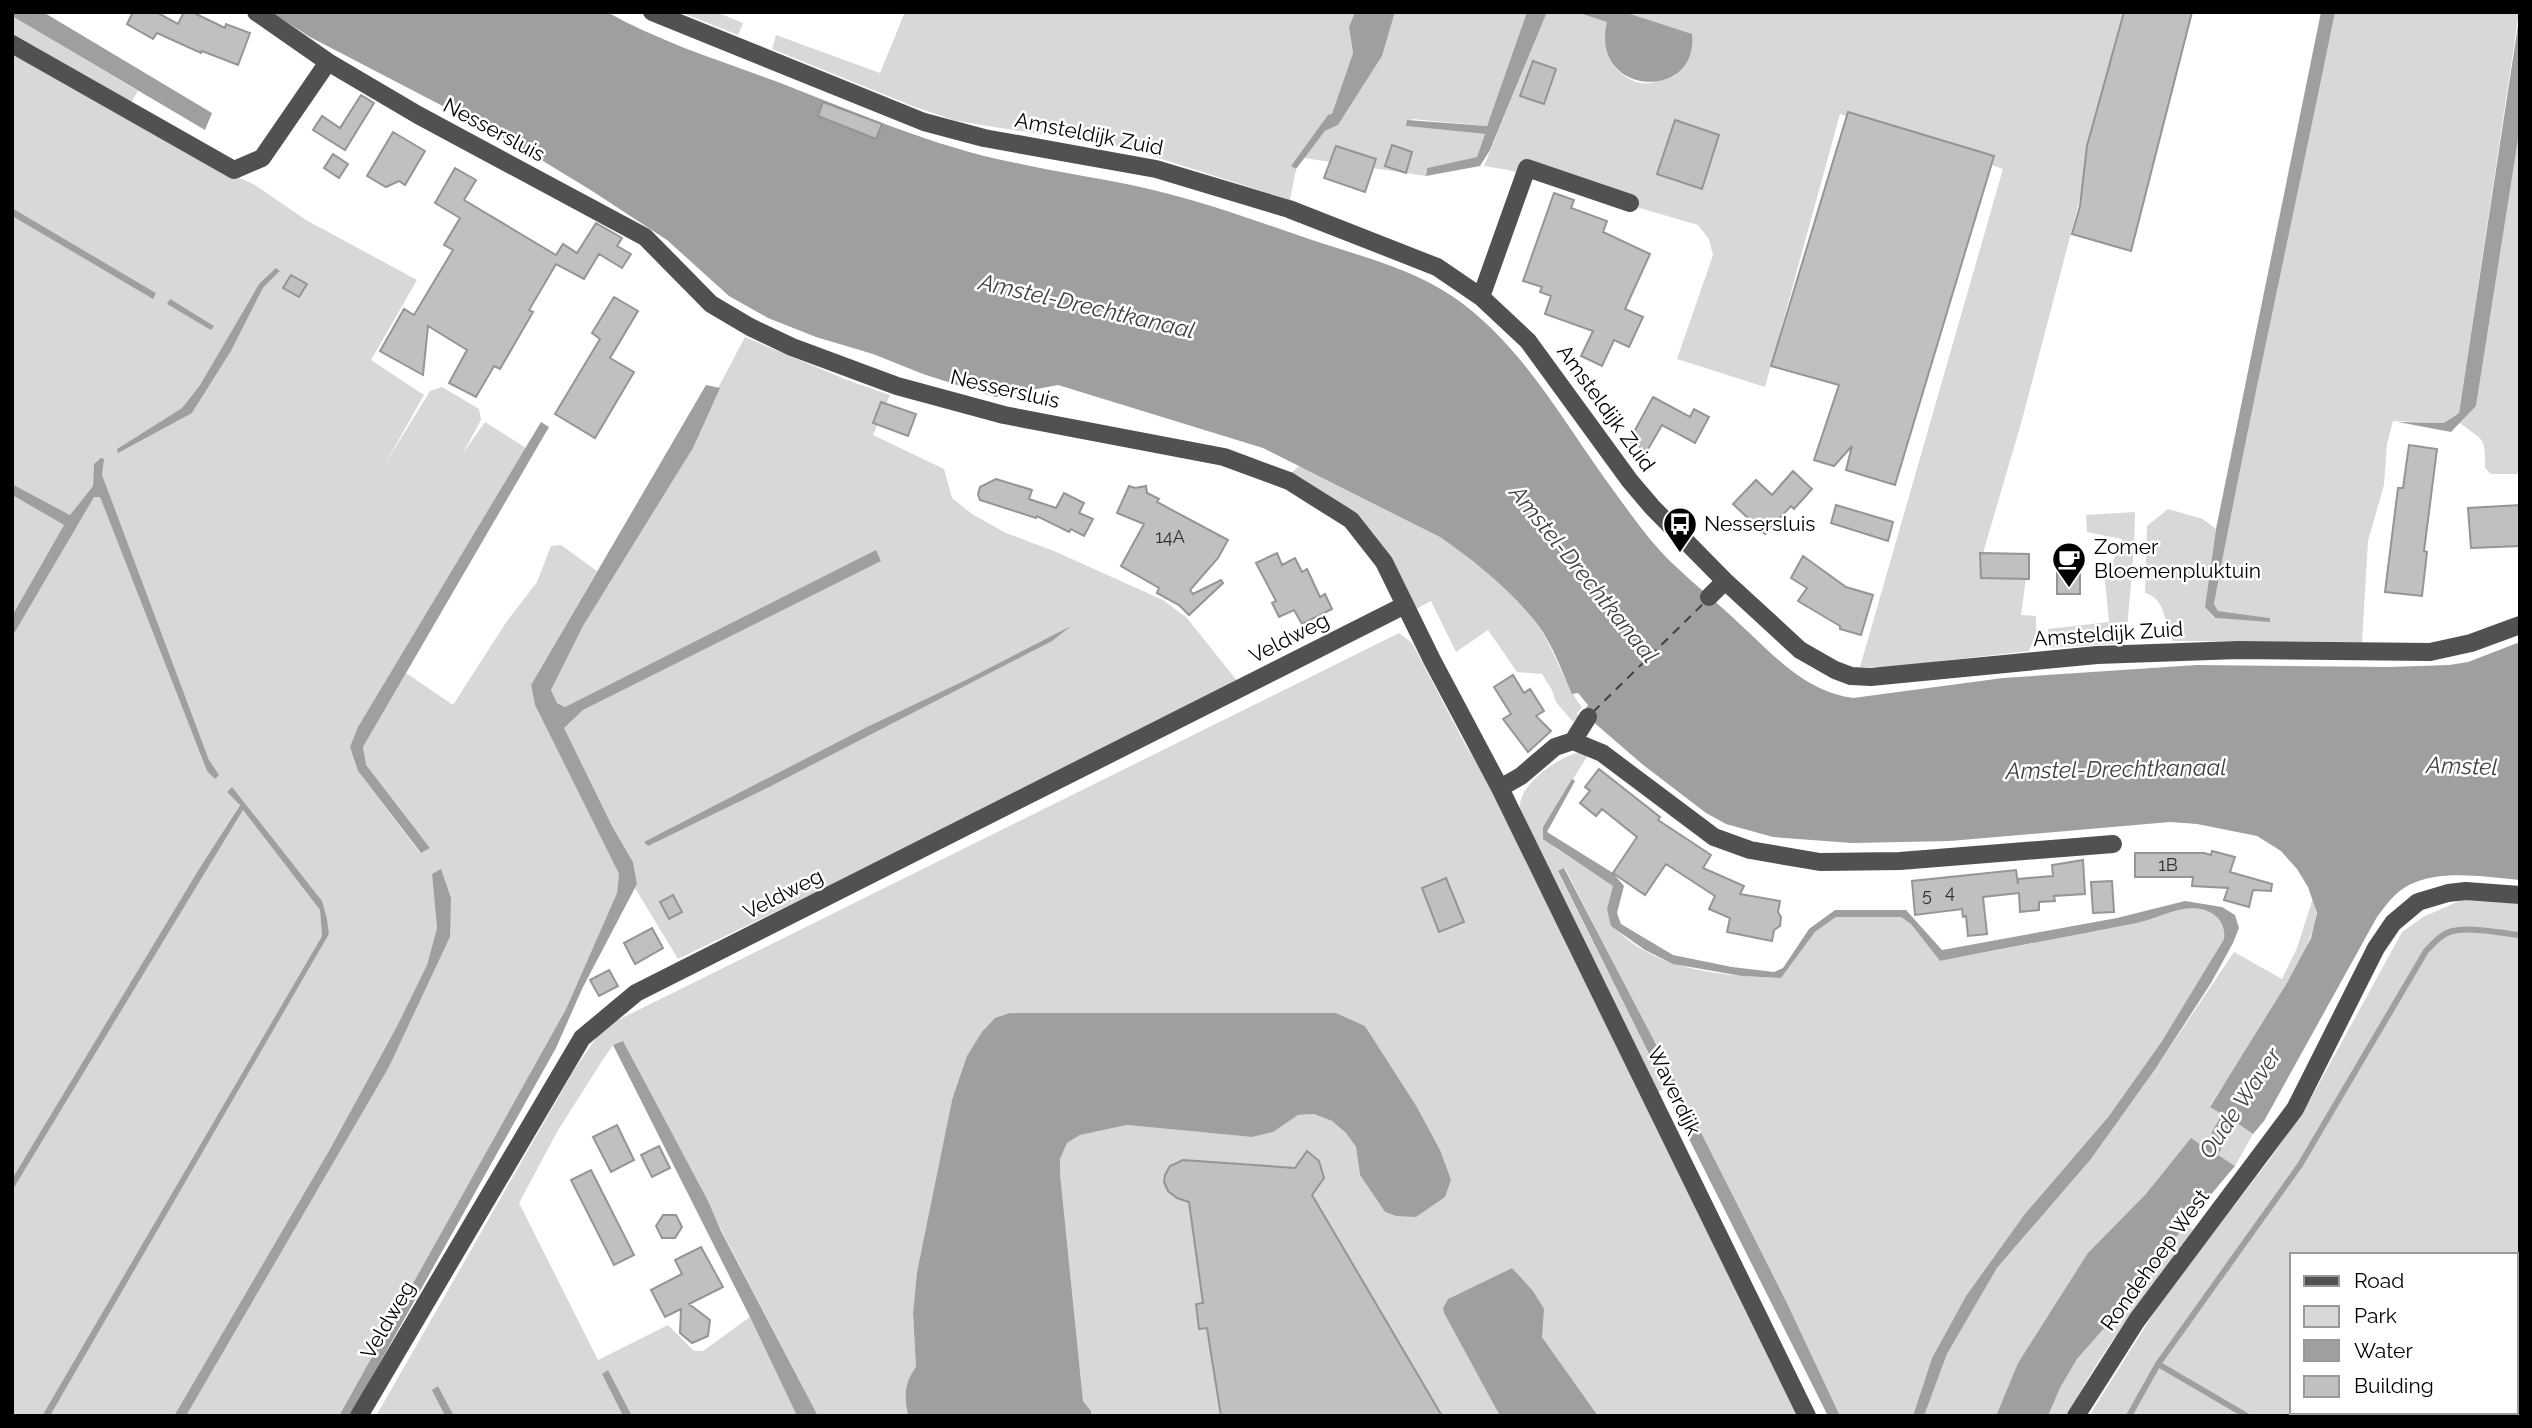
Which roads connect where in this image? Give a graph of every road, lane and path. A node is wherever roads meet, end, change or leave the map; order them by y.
1 (256, 12) edge
2 (652, 12) edge
3 (12, 44) edge
4 (328, 62) junction
5 (1630, 203) dead end
6 (1481, 297) junction
7 (1726, 581) junction
8 (1710, 597) dead end
9 (1405, 605) junction
10 (2520, 625) edge
11 (1588, 717) dead end
12 (1573, 741) junction
13 (1500, 788) junction
14 (2113, 844) dead end
15 (2520, 895) edge
16 (359, 1416) edge
17 (1807, 1416) edge
18 (2076, 1416) edge

1 - 4 street, Nessersluis
2 - 6 street, Amsteldijk Zuid
3 - 4 street
4 - 9 street, Nessersluis
5 - 6 street
6 - 7 street, Amsteldijk Zuid
7 - 8 street
7 - 10 street, Amsteldijk Zuid
9 - 13 street, Nessersluis
9 - 16 street, Veldweg
11 - 12 street
12 - 13 street
12 - 14 street
13 - 17 street, Waverdijk
15 - 18 street, Rondehoep West

